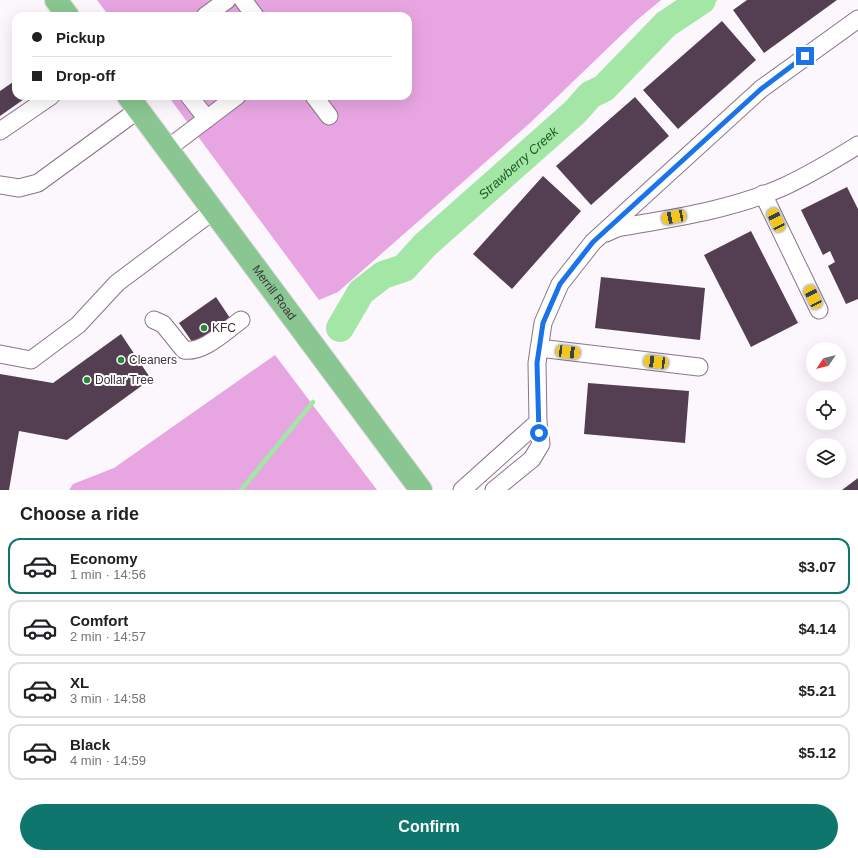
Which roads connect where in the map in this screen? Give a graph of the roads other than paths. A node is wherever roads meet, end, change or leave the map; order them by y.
1 (56, 0) edge
2 (227, 0) edge
3 (243, 0) edge
4 (65, 12) edge
5 (210, 12) edge
6 (252, 12) edge
7 (858, 19) edge
8 (44, 100) edge
9 (192, 100) edge
10 (232, 100) edge
11 (317, 100) edge
12 (133, 103) edge
13 (329, 116) dead end
14 (207, 119) junction
15 (0, 131) edge
16 (858, 145) edge
17 (167, 149) junction
18 (0, 185) edge
19 (763, 194) junction
20 (213, 211) junction
21 (598, 237) junction
22 (819, 310) dead end
23 (154, 320) dead end
24 (241, 320) dead end
25 (539, 348) junction
26 (0, 354) edge
27 (699, 367) dead end
28 (538, 422) junction
29 (421, 490) edge
30 (462, 490) edge
31 (494, 490) edge

1 - 4 main road
2 - 5 street
3 - 6 street
7 - 21 street
8 - 15 street
9 - 14 street
10 - 14 street
11 - 13 street
12 - 17 main road, Merrill Road
12 - 18 street
14 - 17 street
16 - 19 street
17 - 20 main road, Merrill Road
19 - 21 street
19 - 22 street
20 - 26 street
20 - 29 main road, Merrill Road
21 - 25 street
23 - 24 street
25 - 27 street
25 - 28 street
28 - 30 street
28 - 31 street

